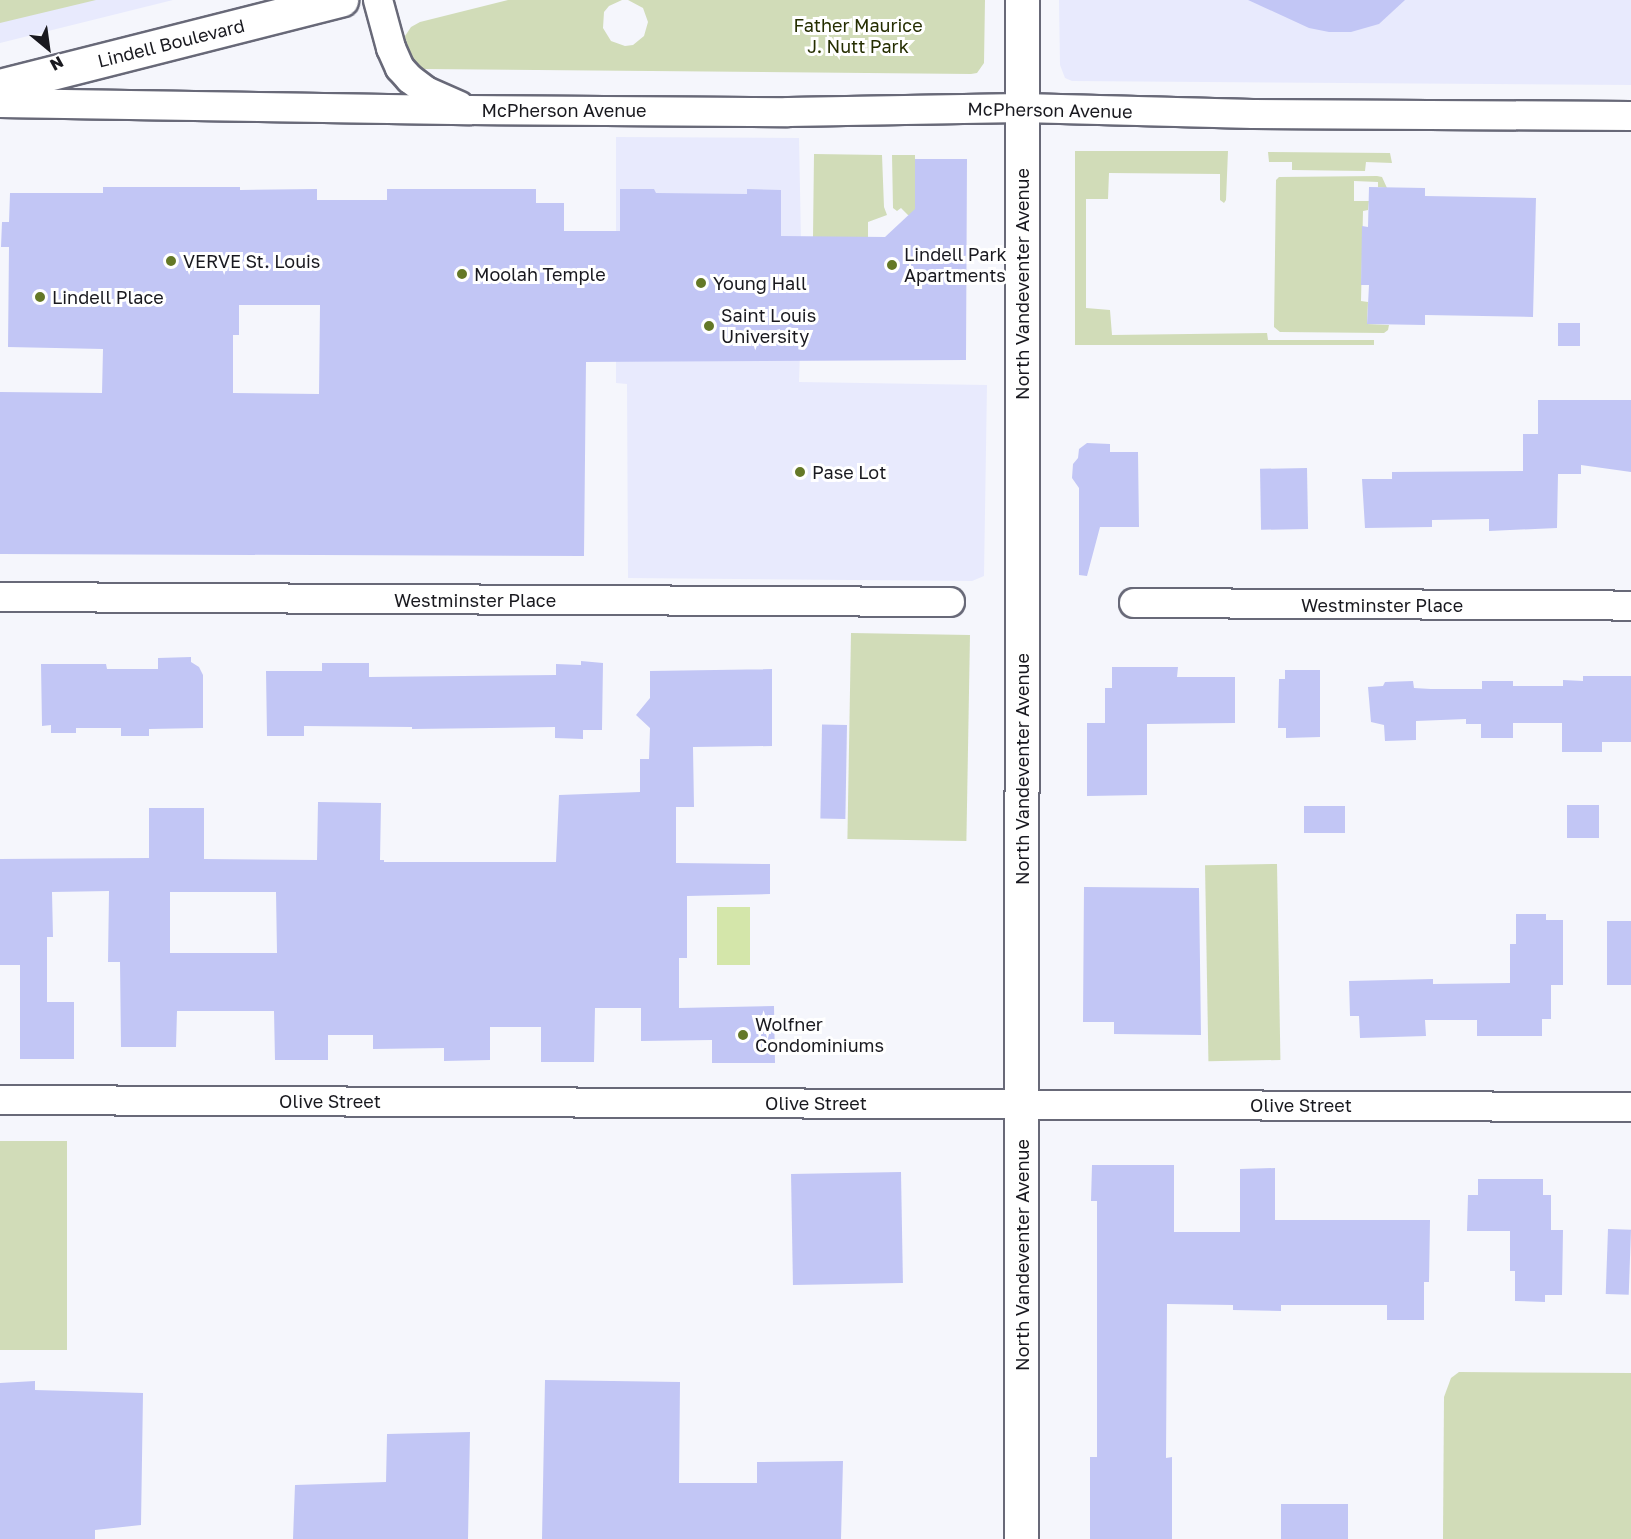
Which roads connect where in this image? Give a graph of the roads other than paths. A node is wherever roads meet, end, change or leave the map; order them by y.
1 (341, 0) edge
2 (378, 0) edge
3 (1022, 0) edge
4 (0, 86) edge
5 (0, 103) edge
6 (1023, 108) junction
7 (469, 110) junction
8 (1631, 116) edge
9 (0, 597) edge
10 (950, 602) dead end
11 (1134, 603) dead end
12 (1631, 606) edge
13 (0, 1100) edge
14 (1022, 1104) junction
15 (1631, 1107) edge
16 (1022, 1539) edge

1 - 4 main road, Lindell Boulevard
2 - 7 street, McPherson Avenue
3 - 6 main road, North Vandeventer Avenue
5 - 7 street, McPherson Avenue
6 - 7 street, McPherson Avenue
6 - 8 street, McPherson Avenue
6 - 14 main road, North Vandeventer Avenue
9 - 10 street, Westminster Place
11 - 12 street, Westminster Place
13 - 14 street, Olive Street
14 - 15 street, Olive Street
14 - 16 main road, North Vandeventer Avenue

